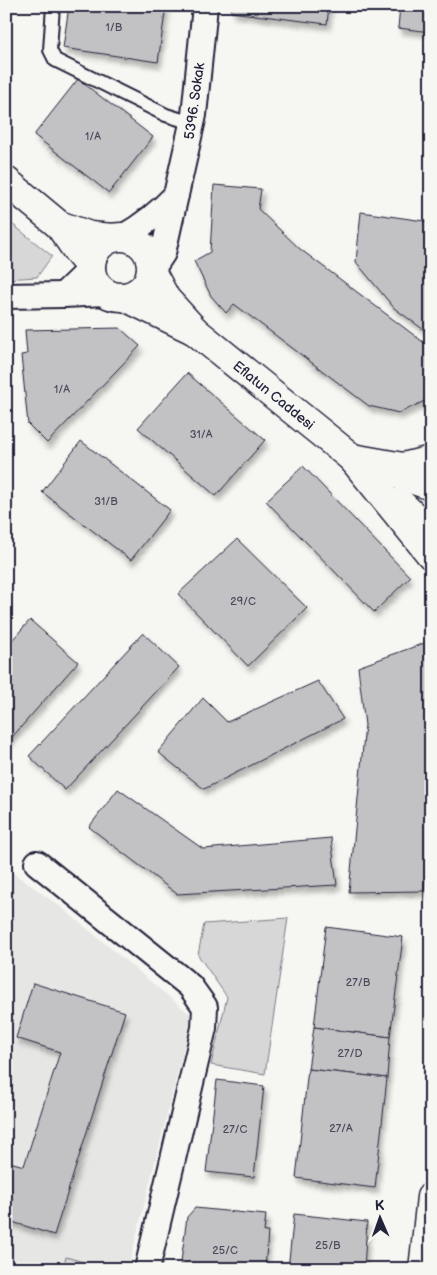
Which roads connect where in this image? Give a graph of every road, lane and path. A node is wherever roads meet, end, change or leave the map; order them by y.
1 (53, 6) edge
2 (205, 6) edge
3 (192, 123) junction
4 (6, 181) edge
5 (176, 195) junction
6 (59, 225) junction
7 (118, 238) junction
8 (91, 268) junction
9 (151, 271) junction
10 (63, 295) junction
11 (116, 295) junction
12 (6, 296) edge
13 (195, 331) junction
14 (352, 458) junction
15 (431, 460) edge
16 (431, 486) edge
17 (431, 532) edge
18 (431, 555) edge
19 (37, 863) dead end
20 (431, 1197) edge
21 (147, 1269) edge
22 (423, 1269) edge

1 - 3 lane
2 - 3 street, 5396. Sokak
3 - 5 street, 5396. Sokak
4 - 6 main road
5 - 7 street
5 - 9 street, 5396. Sokak
6 - 7 main road
6 - 8 main road
7 - 8 main road
7 - 9 main road
8 - 10 street
8 - 11 main road
9 - 11 main road
9 - 13 main road
10 - 11 street
10 - 12 street
11 - 13 main road
13 - 14 main road, Eflatun Caddesi
14 - 15 main road
14 - 16 main road
14 - 17 main road
14 - 18 main road
19 - 21 street
20 - 22 main road

